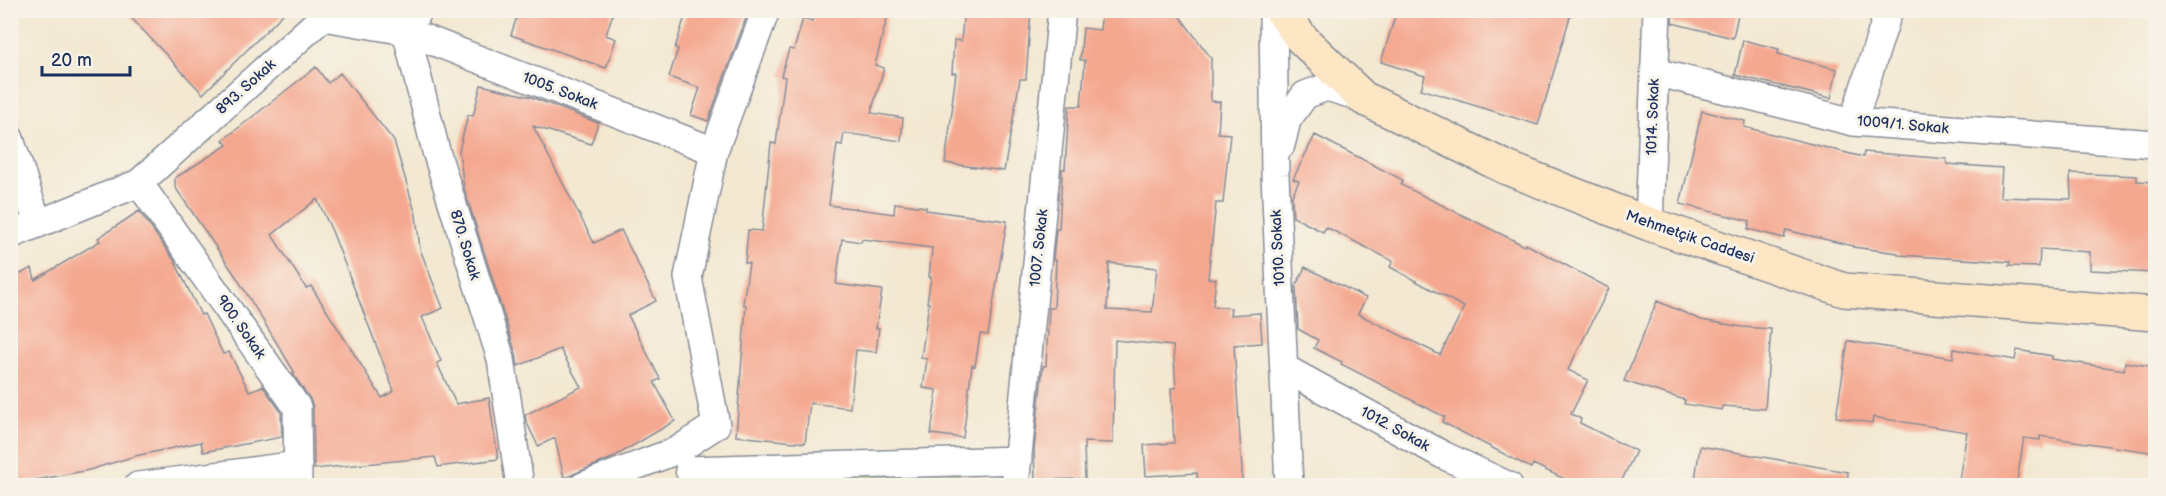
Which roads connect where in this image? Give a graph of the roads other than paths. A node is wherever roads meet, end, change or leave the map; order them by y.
1 (766, 10) edge
2 (1062, 10) edge
3 (1273, 10) edge
4 (1281, 10) edge
5 (1657, 10) edge
6 (1889, 10) edge
7 (321, 14) edge
8 (413, 21) edge
9 (1655, 72) junction
10 (1363, 98) junction
11 (1853, 122) junction
12 (10, 139) edge
13 (2156, 144) edge
14 (714, 151) junction
15 (1275, 175) junction
16 (139, 183) junction
17 (97, 200) junction
18 (38, 224) junction
19 (1649, 224) junction
20 (10, 235) edge
21 (10, 253) edge
22 (2156, 314) edge
23 (1284, 368) junction
24 (688, 468) edge
25 (1017, 473) edge
26 (298, 475) edge
27 (138, 486) edge
28 (519, 486) edge
29 (583, 486) edge
30 (1289, 486) edge
31 (1509, 486) edge

1 - 14 street
2 - 25 street, 1007. Sokak
3 - 15 street, 1010. Sokak
4 - 10 main road, Mehmetçik Caddesi
5 - 9 street, 1014. Sokak
6 - 11 street
7 - 8 street, 893. Sokak
7 - 16 street, 893. Sokak
8 - 14 street, 1005. Sokak
8 - 28 street, 870. Sokak
9 - 11 street, 1009/1. Sokak
9 - 19 street, 1014. Sokak
10 - 15 street
10 - 19 main road, Mehmetçik Caddesi
11 - 13 street, 1009/1. Sokak
12 - 18 street
14 - 24 street
15 - 23 street, 1010. Sokak
16 - 17 street, 893. Sokak
16 - 26 street, 900. Sokak
17 - 18 street, 893. Sokak
17 - 21 street, 893. Sokak
18 - 20 street, 893. Sokak
19 - 22 main road, Mehmetçik Caddesi
23 - 30 street, 1010. Sokak
23 - 31 street, 1012. Sokak
24 - 25 street
24 - 29 street
26 - 27 street

